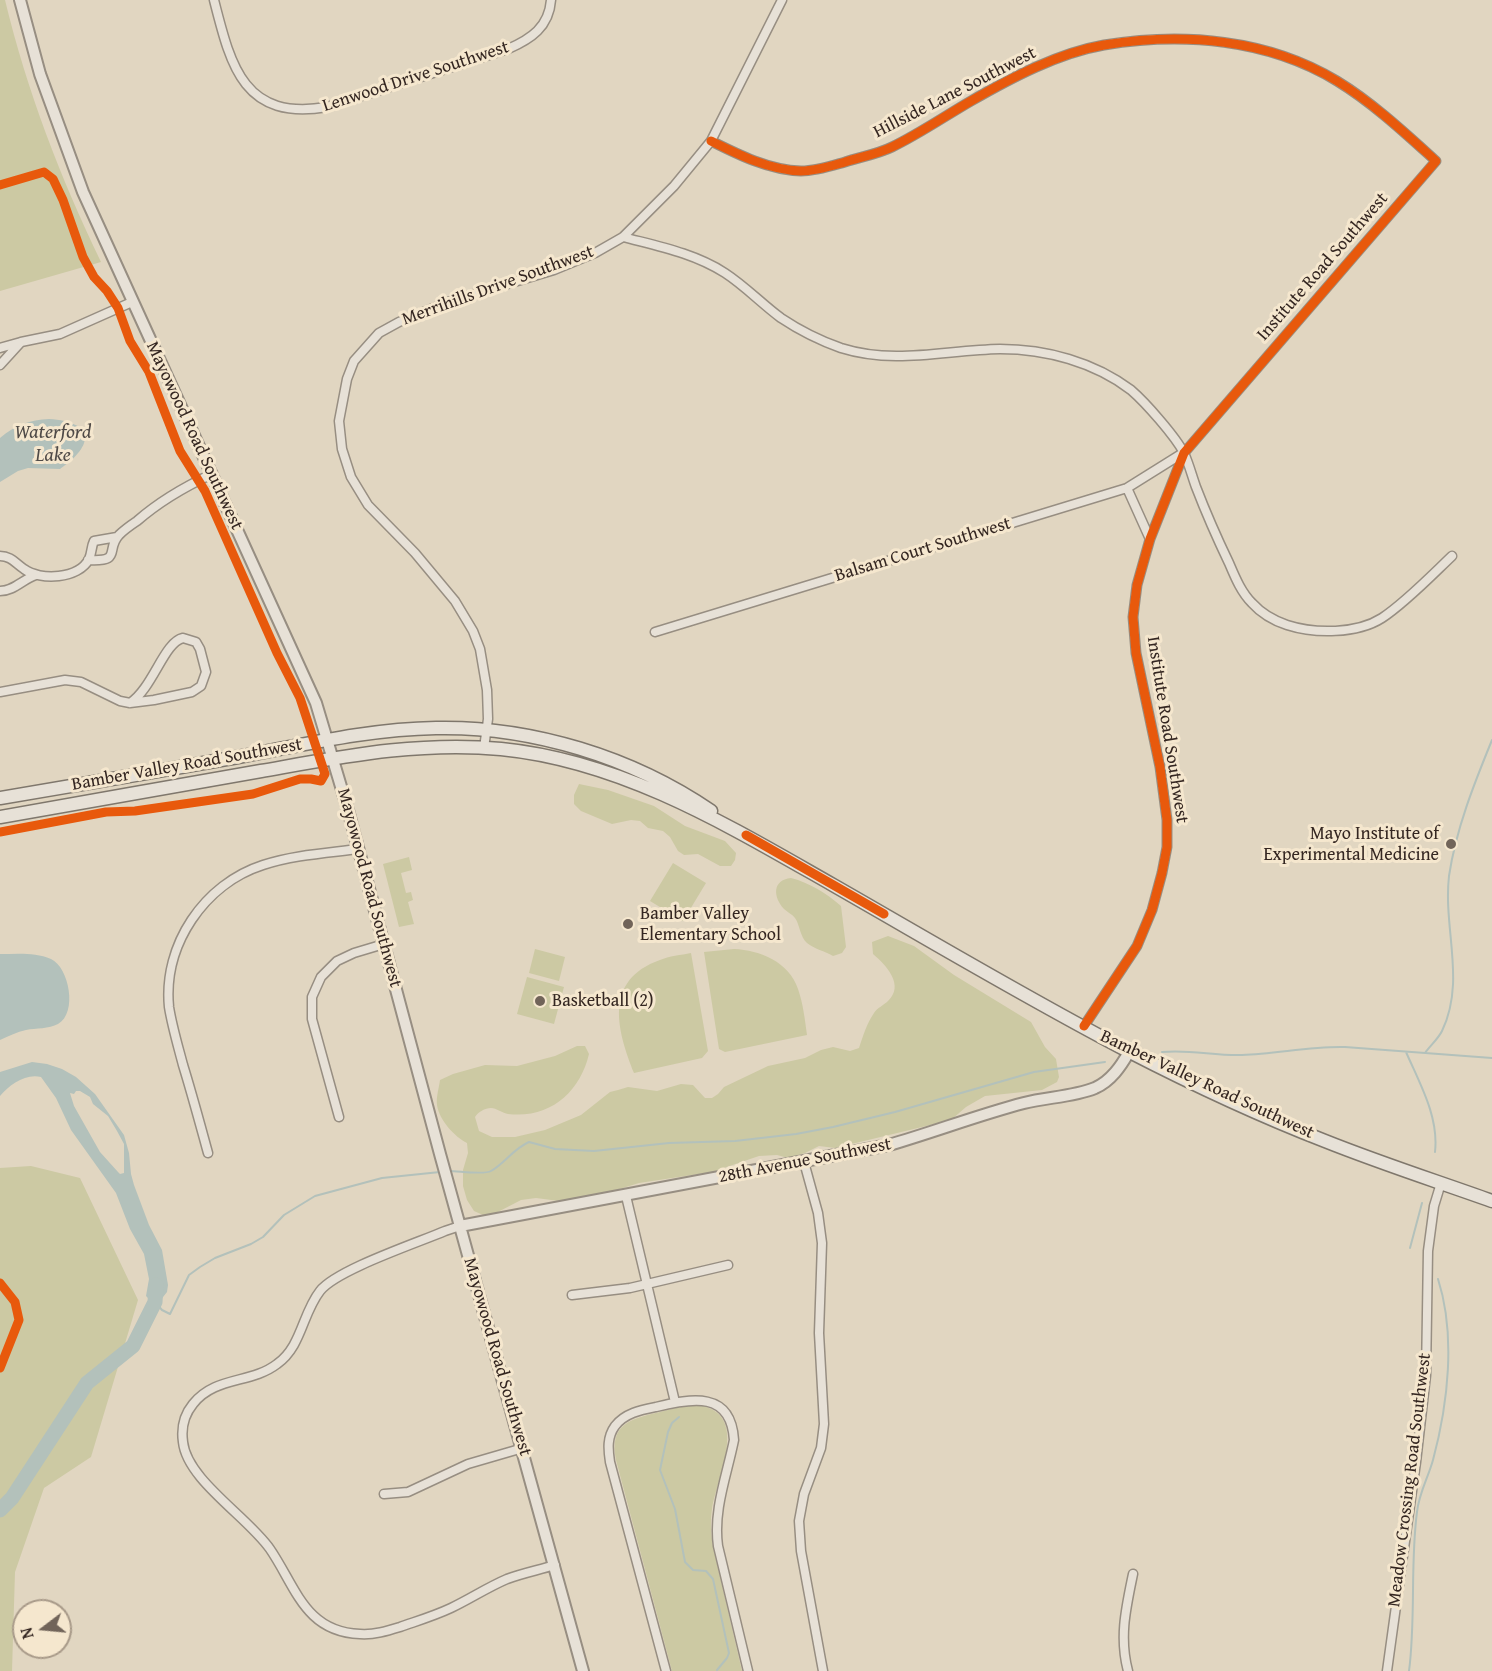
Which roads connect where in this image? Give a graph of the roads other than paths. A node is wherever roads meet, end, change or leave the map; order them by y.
1 (20, 0) edge
2 (214, 0) edge
3 (551, 0) edge
4 (782, 0) edge
5 (711, 141) junction
6 (1436, 161) joint
7 (623, 237) junction
8 (132, 302) junction
9 (21, 342) junction
10 (0, 348) edge
11 (0, 364) edge
12 (1184, 453) junction
13 (212, 474) junction
14 (1127, 488) junction
15 (117, 537) junction
16 (1150, 539) junction
17 (0, 556) edge
18 (1452, 556) dead end
19 (88, 560) junction
20 (36, 575) junction
21 (0, 591) edge
22 (655, 632) dead end
23 (0, 692) edge
24 (130, 703) junction
25 (486, 730) junction
26 (328, 740) junction
27 (484, 748) junction
28 (333, 759) junction
29 (0, 798) edge
30 (0, 817) edge
31 (746, 836) junction
32 (358, 849) junction
33 (384, 944) junction
34 (1083, 1026) junction
35 (1129, 1052) junction
36 (339, 1117) dead end
37 (208, 1153) dead end
38 (804, 1162) junction
39 (1441, 1183) junction
40 (626, 1196) junction
41 (1492, 1201) edge
42 (460, 1226) junction
43 (728, 1265) dead end
44 (647, 1285) junction
45 (572, 1295) dead end
46 (675, 1402) junction
47 (523, 1448) junction
48 (384, 1494) dead end
49 (555, 1565) junction
50 (1133, 1574) dead end
51 (583, 1671) edge
52 (666, 1671) edge
53 (748, 1671) edge
54 (823, 1671) edge
55 (1128, 1671) edge
56 (1387, 1671) edge

1 - 8 street, Mayowood Road Southwest
2 - 3 street, Lenwood Drive Southwest
4 - 5 street, Merrihills Drive Southwest
5 - 6 street, Hillside Lane Southwest
5 - 7 street, Merrihills Drive Southwest
6 - 12 street, Institute Road Southwest
7 - 12 street
7 - 25 street, Merrihills Drive Southwest
8 - 9 street
8 - 13 street, Mayowood Road Southwest
9 - 10 street
9 - 11 street
12 - 14 street, Balsam Court Southwest
12 - 16 street, Institute Road Southwest
12 - 18 street
13 - 15 street
13 - 26 street, Mayowood Road Southwest
14 - 16 street
14 - 22 street, Balsam Court Southwest
15 - 19 street
15 - 19 street
16 - 34 street, Institute Road Southwest
17 - 20 street
19 - 20 street
20 - 21 street
23 - 24 street
24 - 24 street
25 - 26 main road, Bamber Valley Road Southwest
25 - 27 street, Merrihills Drive Southwest
25 - 31 main road, Bamber Valley Road Southwest
26 - 28 street, Mayowood Road Southwest
26 - 29 main road, Bamber Valley Road Southwest
27 - 28 main road, Bamber Valley Road Southwest
27 - 31 main road, Bamber Valley Road Southwest
28 - 30 main road, Bamber Valley Road Southwest
28 - 32 street, Mayowood Road Southwest
31 - 34 main road, Bamber Valley Road Southwest
32 - 33 street, Mayowood Road Southwest
32 - 37 street
33 - 36 street
33 - 42 street, Mayowood Road Southwest
34 - 35 main road, Bamber Valley Road Southwest
35 - 38 street, 28th Avenue Southwest
35 - 39 main road, Bamber Valley Road Southwest
38 - 40 street, 28th Avenue Southwest
38 - 54 street
39 - 41 main road, Bamber Valley Road Southwest
39 - 56 street, Meadow Crossing Road Southwest
40 - 42 street, 28th Avenue Southwest
40 - 44 street
42 - 47 street, Mayowood Road Southwest
42 - 49 street
43 - 44 street
44 - 45 street
44 - 46 street
46 - 52 street
46 - 53 street
47 - 48 street
47 - 49 street, Mayowood Road Southwest
49 - 51 street, Mayowood Road Southwest
50 - 55 street

